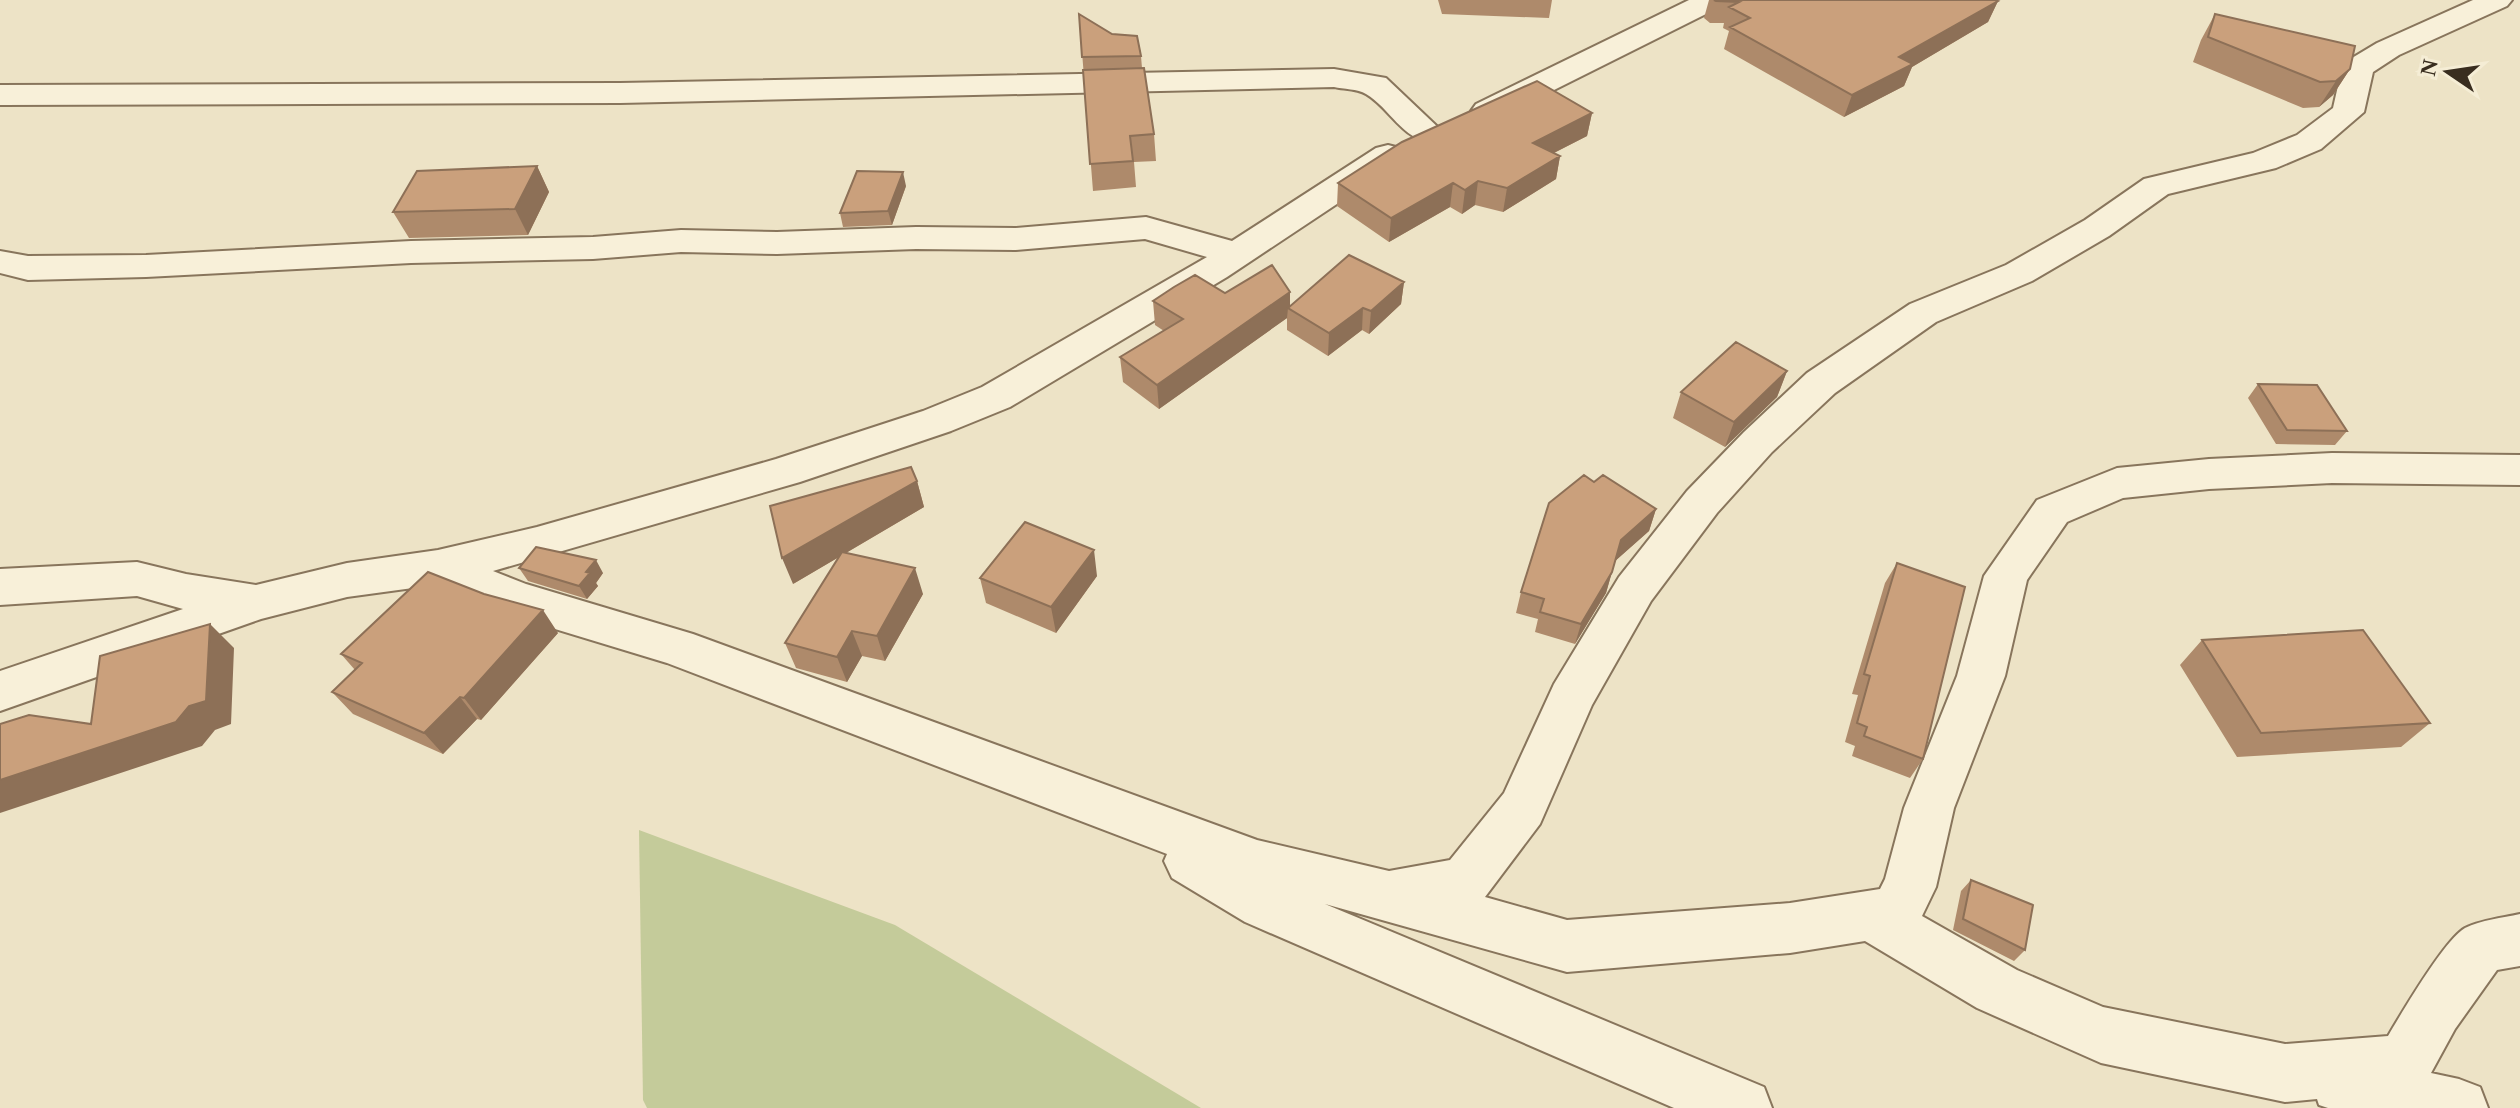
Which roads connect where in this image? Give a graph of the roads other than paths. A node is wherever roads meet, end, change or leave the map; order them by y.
1 (1645, 0) edge
2 (1712, 0) edge
3 (2497, 0) edge
4 (1671, 20) junction
5 (0, 95) edge
6 (1428, 133) junction
7 (1237, 254) junction
8 (0, 262) edge
9 (2520, 470) edge
10 (438, 567) junction
11 (0, 587) edge
12 (257, 602) junction
13 (0, 691) edge
14 (1131, 817) junction
15 (1381, 893) junction
16 (1872, 916) junction
17 (2520, 940) edge
18 (2419, 1038) junction
19 (2285, 1073) junction
20 (1743, 1108) edge
21 (2459, 1108) edge
22 (2477, 1108) edge

1 - 4 street
2 - 4 street
3 - 15 street
4 - 6 street
5 - 6 street
6 - 7 street
7 - 8 street
7 - 10 street
9 - 16 street
10 - 12 street
10 - 14 street
11 - 12 street
12 - 13 street
14 - 15 street
14 - 20 street
15 - 16 street
16 - 19 street
17 - 18 street
18 - 19 street
18 - 22 street
19 - 21 street

